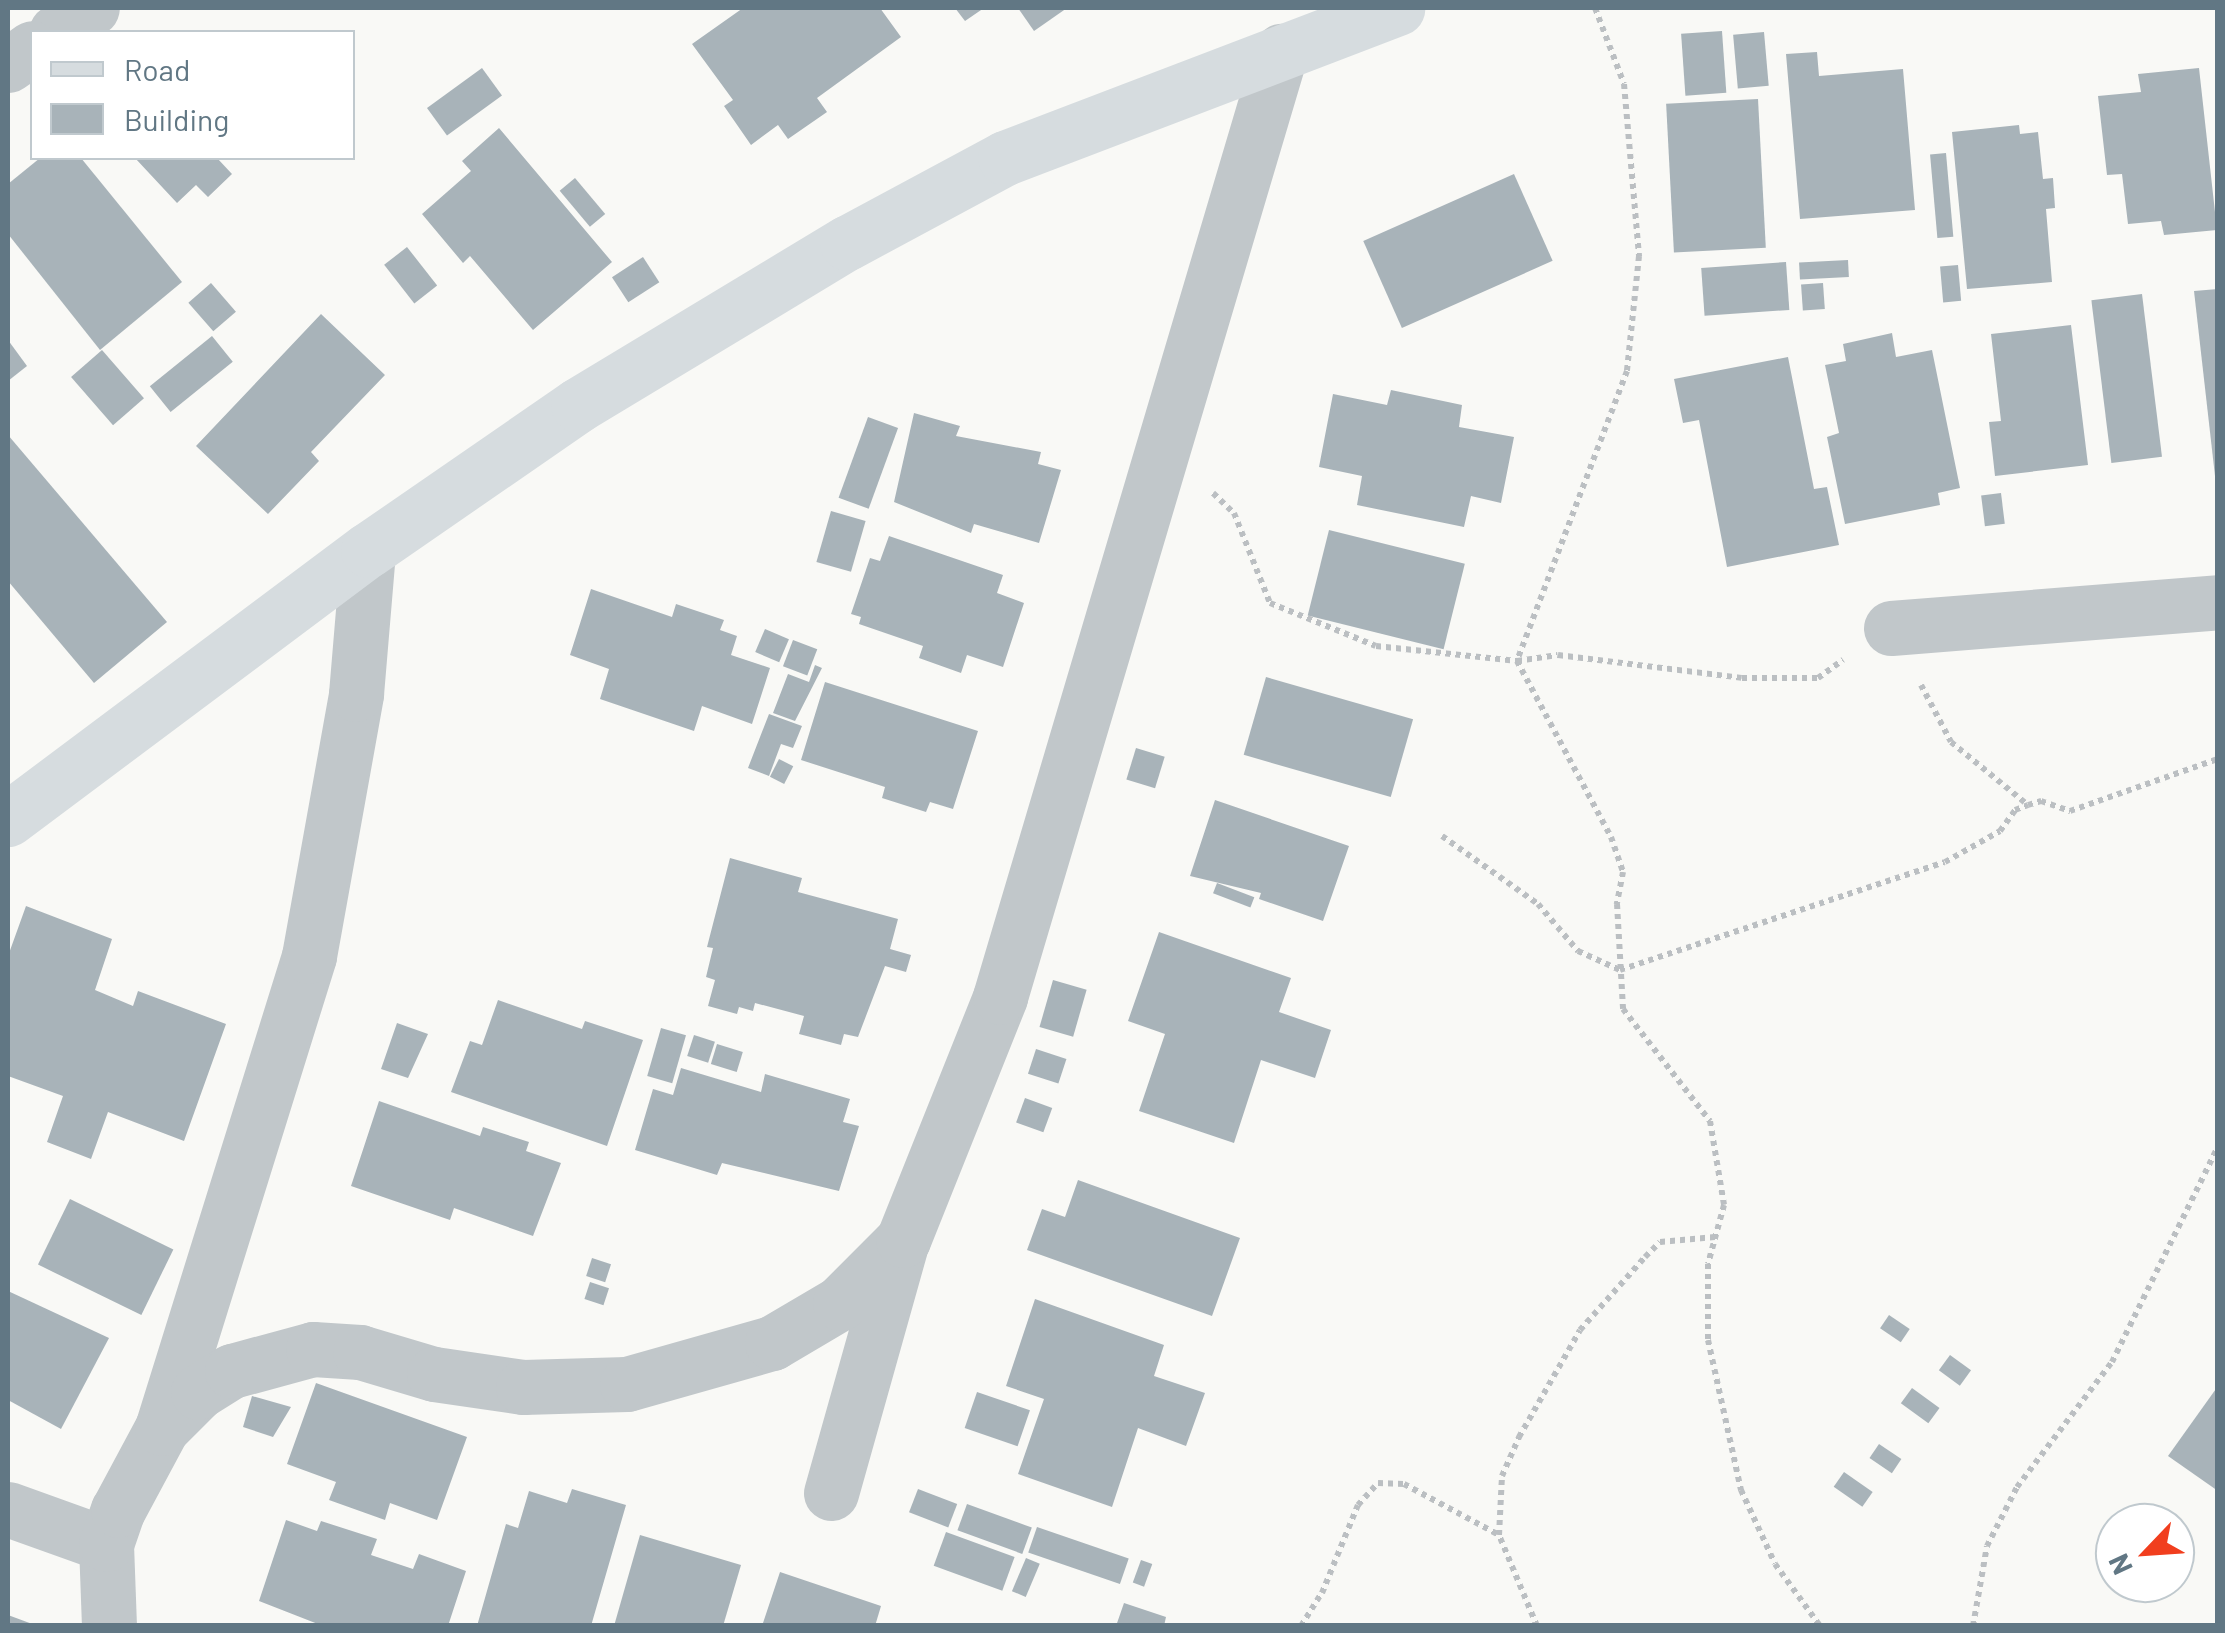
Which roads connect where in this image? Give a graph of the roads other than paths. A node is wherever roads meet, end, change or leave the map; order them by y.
1 (92, 8) edge
2 (1397, 8) edge
3 (59, 30) edge
4 (30, 50) edge
5 (1281, 51) junction
6 (8, 66) edge
7 (368, 550) junction
8 (2218, 602) edge
9 (1891, 628) road end
10 (8, 819) edge
11 (903, 1240) junction
12 (162, 1428) junction
13 (831, 1493) dead end
14 (8, 1509) edge
15 (106, 1544) junction
16 (108, 1626) edge

1 - 3 street
2 - 5 street
4 - 6 street
5 - 7 street
5 - 11 street
7 - 10 street
7 - 12 street
8 - 9 street
11 - 12 street
11 - 13 street
12 - 15 street
14 - 15 street
15 - 16 street

